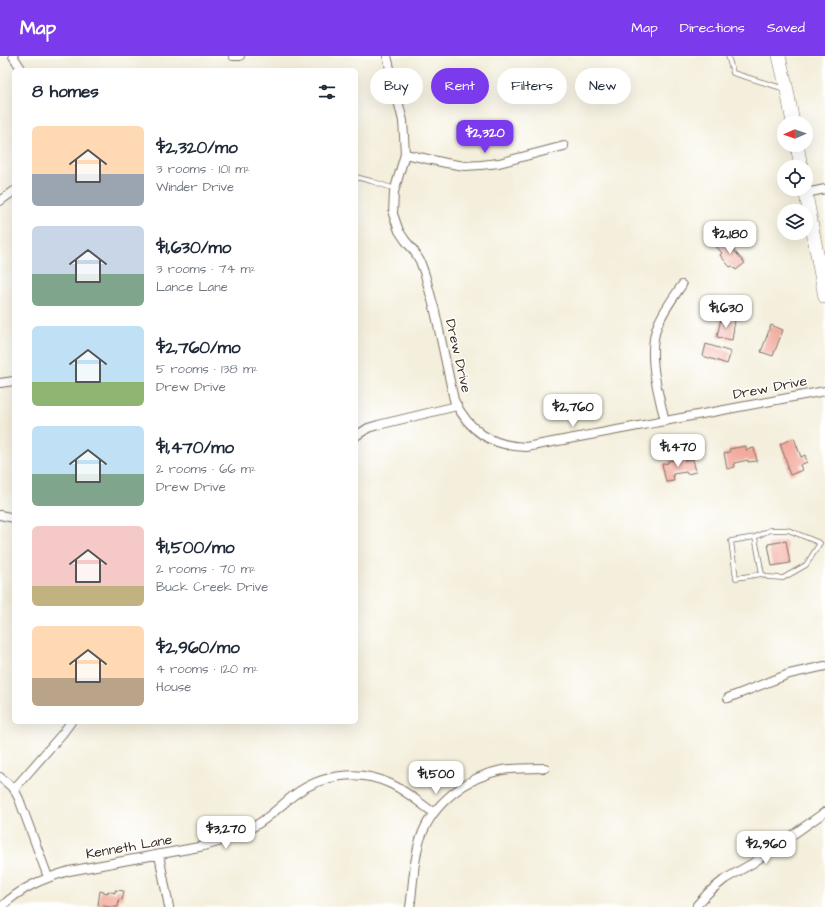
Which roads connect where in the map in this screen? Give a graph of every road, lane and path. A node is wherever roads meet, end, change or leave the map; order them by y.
1 (13, 56) edge
2 (232, 56) edge
3 (240, 56) edge
4 (387, 56) edge
5 (728, 56) edge
6 (779, 56) edge
7 (21, 68) edge
8 (787, 90) junction
9 (792, 116) edge
10 (564, 146) dead end
11 (405, 154) junction
12 (358, 178) edge
13 (394, 189) junction
14 (825, 189) edge
15 (813, 190) edge
16 (12, 192) edge
17 (807, 196) edge
18 (0, 201) edge
19 (682, 285) dead end
20 (825, 296) edge
21 (12, 381) edge
22 (0, 383) edge
23 (825, 391) edge
24 (457, 406) junction
25 (665, 421) junction
26 (358, 435) edge
27 (0, 515) edge
28 (12, 518) edge
29 (755, 537) junction
30 (825, 542) edge
31 (820, 543) junction
32 (762, 574) junction
33 (825, 666) edge
34 (728, 698) dead end
35 (69, 724) edge
36 (545, 768) dead end
37 (0, 777) edge
38 (14, 789) junction
39 (825, 812) edge
40 (434, 813) junction
41 (159, 855) junction
42 (48, 877) junction
43 (697, 905) dead end
44 (1, 907) edge
45 (169, 907) edge
46 (410, 907) edge

1 - 7 street
2 - 3 street
4 - 11 street, Drew Drive
5 - 8 lane
6 - 8 main road
8 - 9 main road
10 - 11 street
11 - 13 street, Drew Drive
12 - 13 lane
13 - 24 street, Drew Drive
14 - 15 street
16 - 18 street
17 - 20 main road
19 - 25 street
21 - 22 street
23 - 25 street, Drew Drive
24 - 25 street, Drew Drive
24 - 26 street
27 - 28 street
29 - 31 lane
29 - 32 lane
29 - 32 lane
30 - 31 lane
31 - 32 lane
33 - 34 street
35 - 38 street
36 - 40 street
37 - 38 street
38 - 42 street
39 - 43 street
40 - 41 street, Kenneth Lane
40 - 46 street
41 - 42 street, Kenneth Lane
41 - 45 street
42 - 44 street, Kenneth Lane

